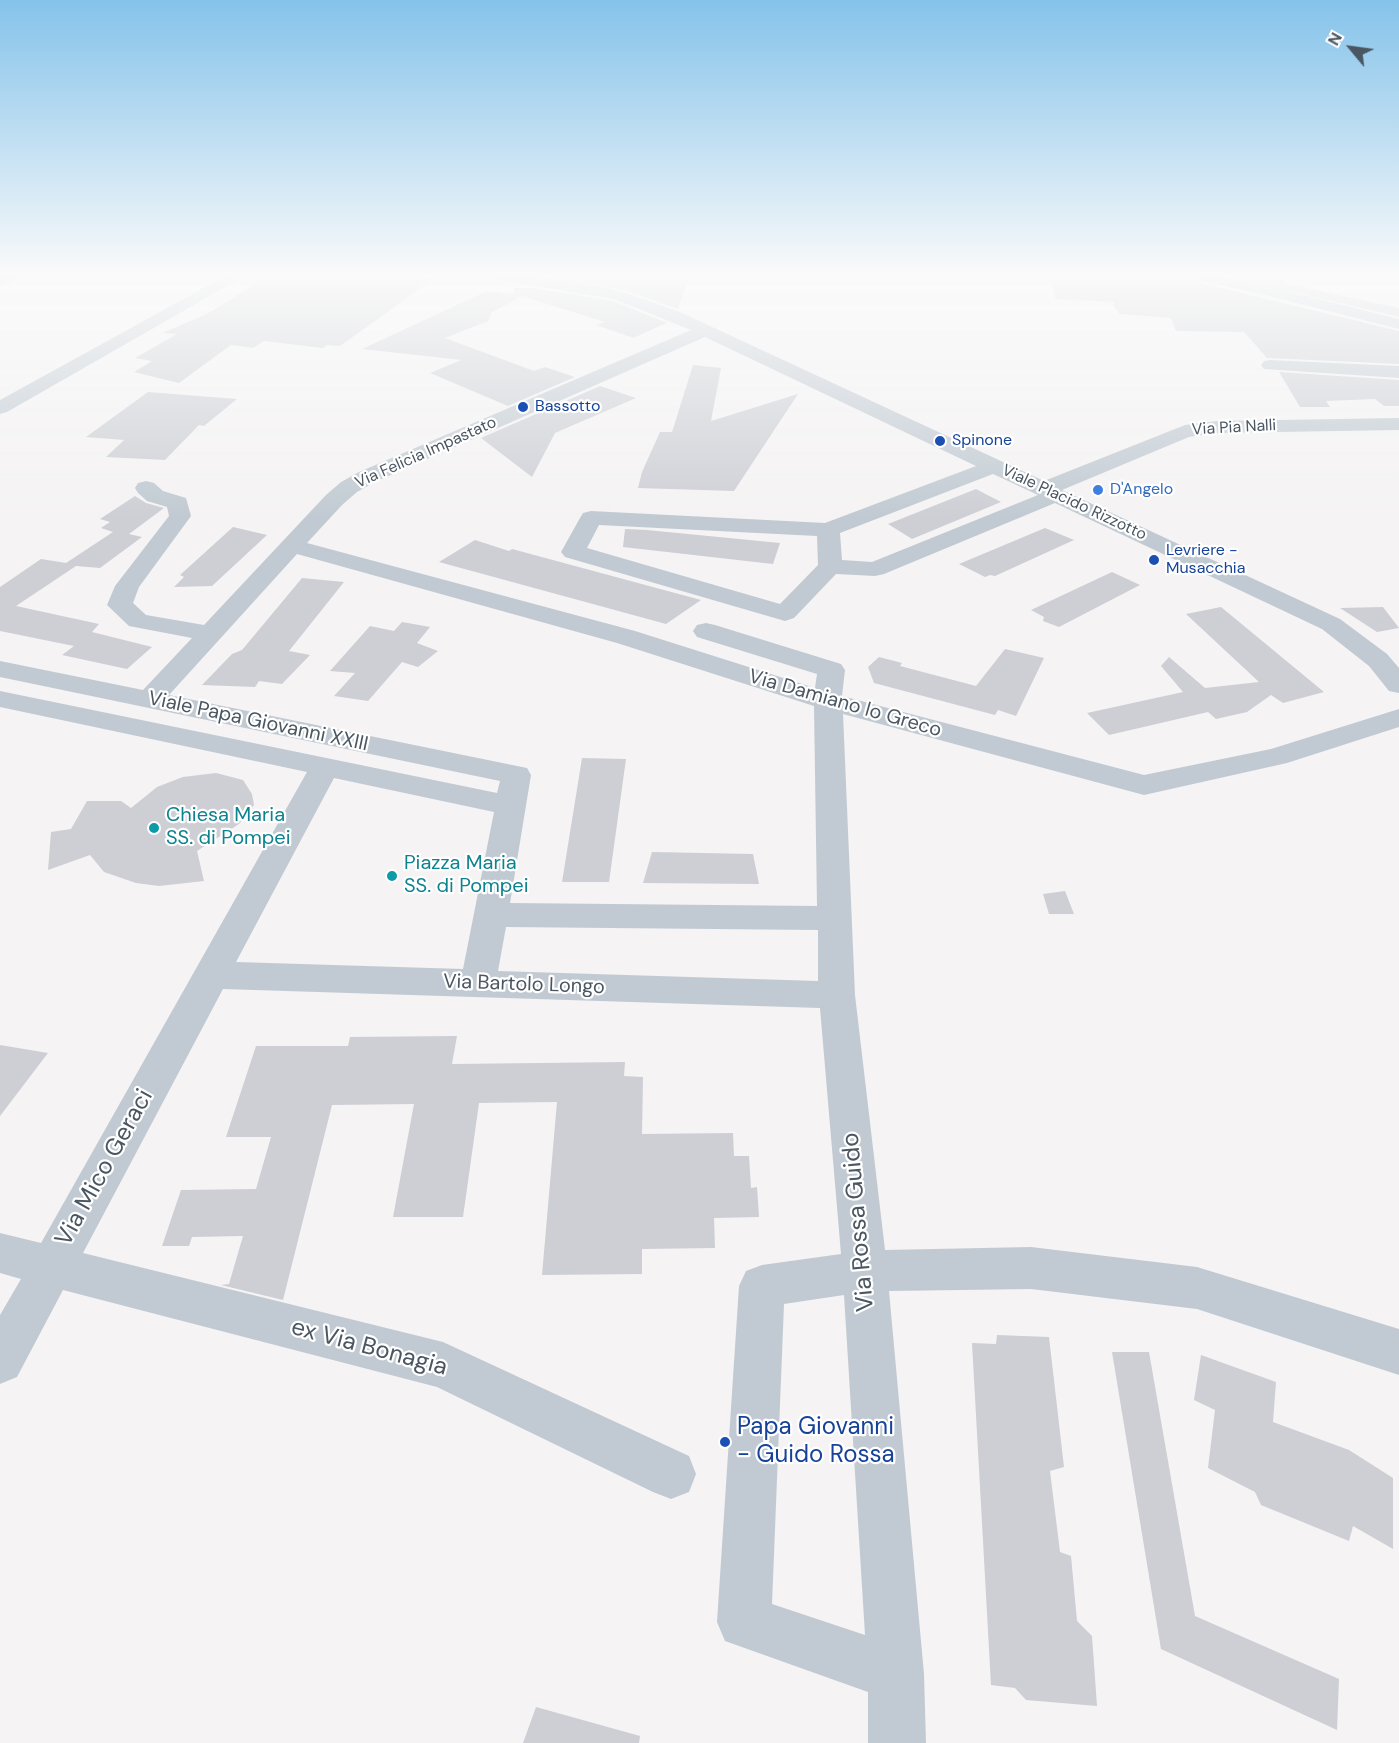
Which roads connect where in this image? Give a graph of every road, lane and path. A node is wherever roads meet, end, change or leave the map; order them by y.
1 (94, 355) edge
2 (648, 355) edge
3 (756, 355) edge
4 (1270, 365) dead end
5 (1399, 372) edge
6 (0, 408) edge
7 (1399, 424) edge
8 (994, 466) junction
9 (146, 488) dead end
10 (1051, 492) junction
11 (828, 530) junction
12 (293, 546) junction
13 (830, 566) junction
14 (705, 631) dead end
15 (212, 634) junction
16 (0, 669) edge
17 (1399, 685) edge
18 (0, 699) edge
19 (149, 700) junction
20 (828, 701) junction
21 (1399, 718) edge
22 (325, 767) junction
23 (513, 790) junction
24 (490, 915) junction
25 (835, 918) junction
26 (211, 975) junction
27 (478, 984) junction
28 (837, 995) junction
29 (0, 1253) edge
30 (51, 1266) junction
31 (865, 1271) junction
32 (1399, 1352) edge
33 (0, 1360) edge
34 (671, 1474) dead end
35 (896, 1674) junction
36 (897, 1743) edge

1 - 6 street
2 - 12 street, Via Felicia Impastato
3 - 8 street, Viale Placido Rizzotto
4 - 5 street
7 - 10 street, Via Pia Nalli
8 - 10 street, Viale Placido Rizzotto
8 - 11 street
9 - 15 street
10 - 13 street, Via Pia Nalli
10 - 17 street, Viale Placido Rizzotto
11 - 13 street
11 - 13 street
12 - 15 street, Via Felicia Impastato
12 - 20 street, Via Damiano lo Greco
14 - 20 street, Via Rossa Guido
15 - 19 street, Via Felicia Impastato
16 - 19 street, Viale Papa Giovanni XXIII
18 - 22 street, Viale Papa Giovanni XXIII
19 - 23 street, Viale Papa Giovanni XXIII
20 - 21 street, Via Damiano lo Greco
20 - 25 street, Via Rossa Guido
22 - 23 street, Viale Papa Giovanni XXIII
22 - 26 street, Via Mico Geraci
23 - 24 street
24 - 25 street
24 - 27 street
25 - 28 street, Via Rossa Guido
26 - 27 street, Via Bartolo Longo
26 - 30 street, Via Mico Geraci
27 - 28 street, Via Bartolo Longo
28 - 31 street, Via Rossa Guido
29 - 30 street, ex Via Bonagia
30 - 33 street, Via Mico Geraci
30 - 34 street, ex Via Bonagia
31 - 32 street
31 - 35 street, Via Rossa Guido
31 - 35 street
35 - 36 street, Via Rossa Guido

